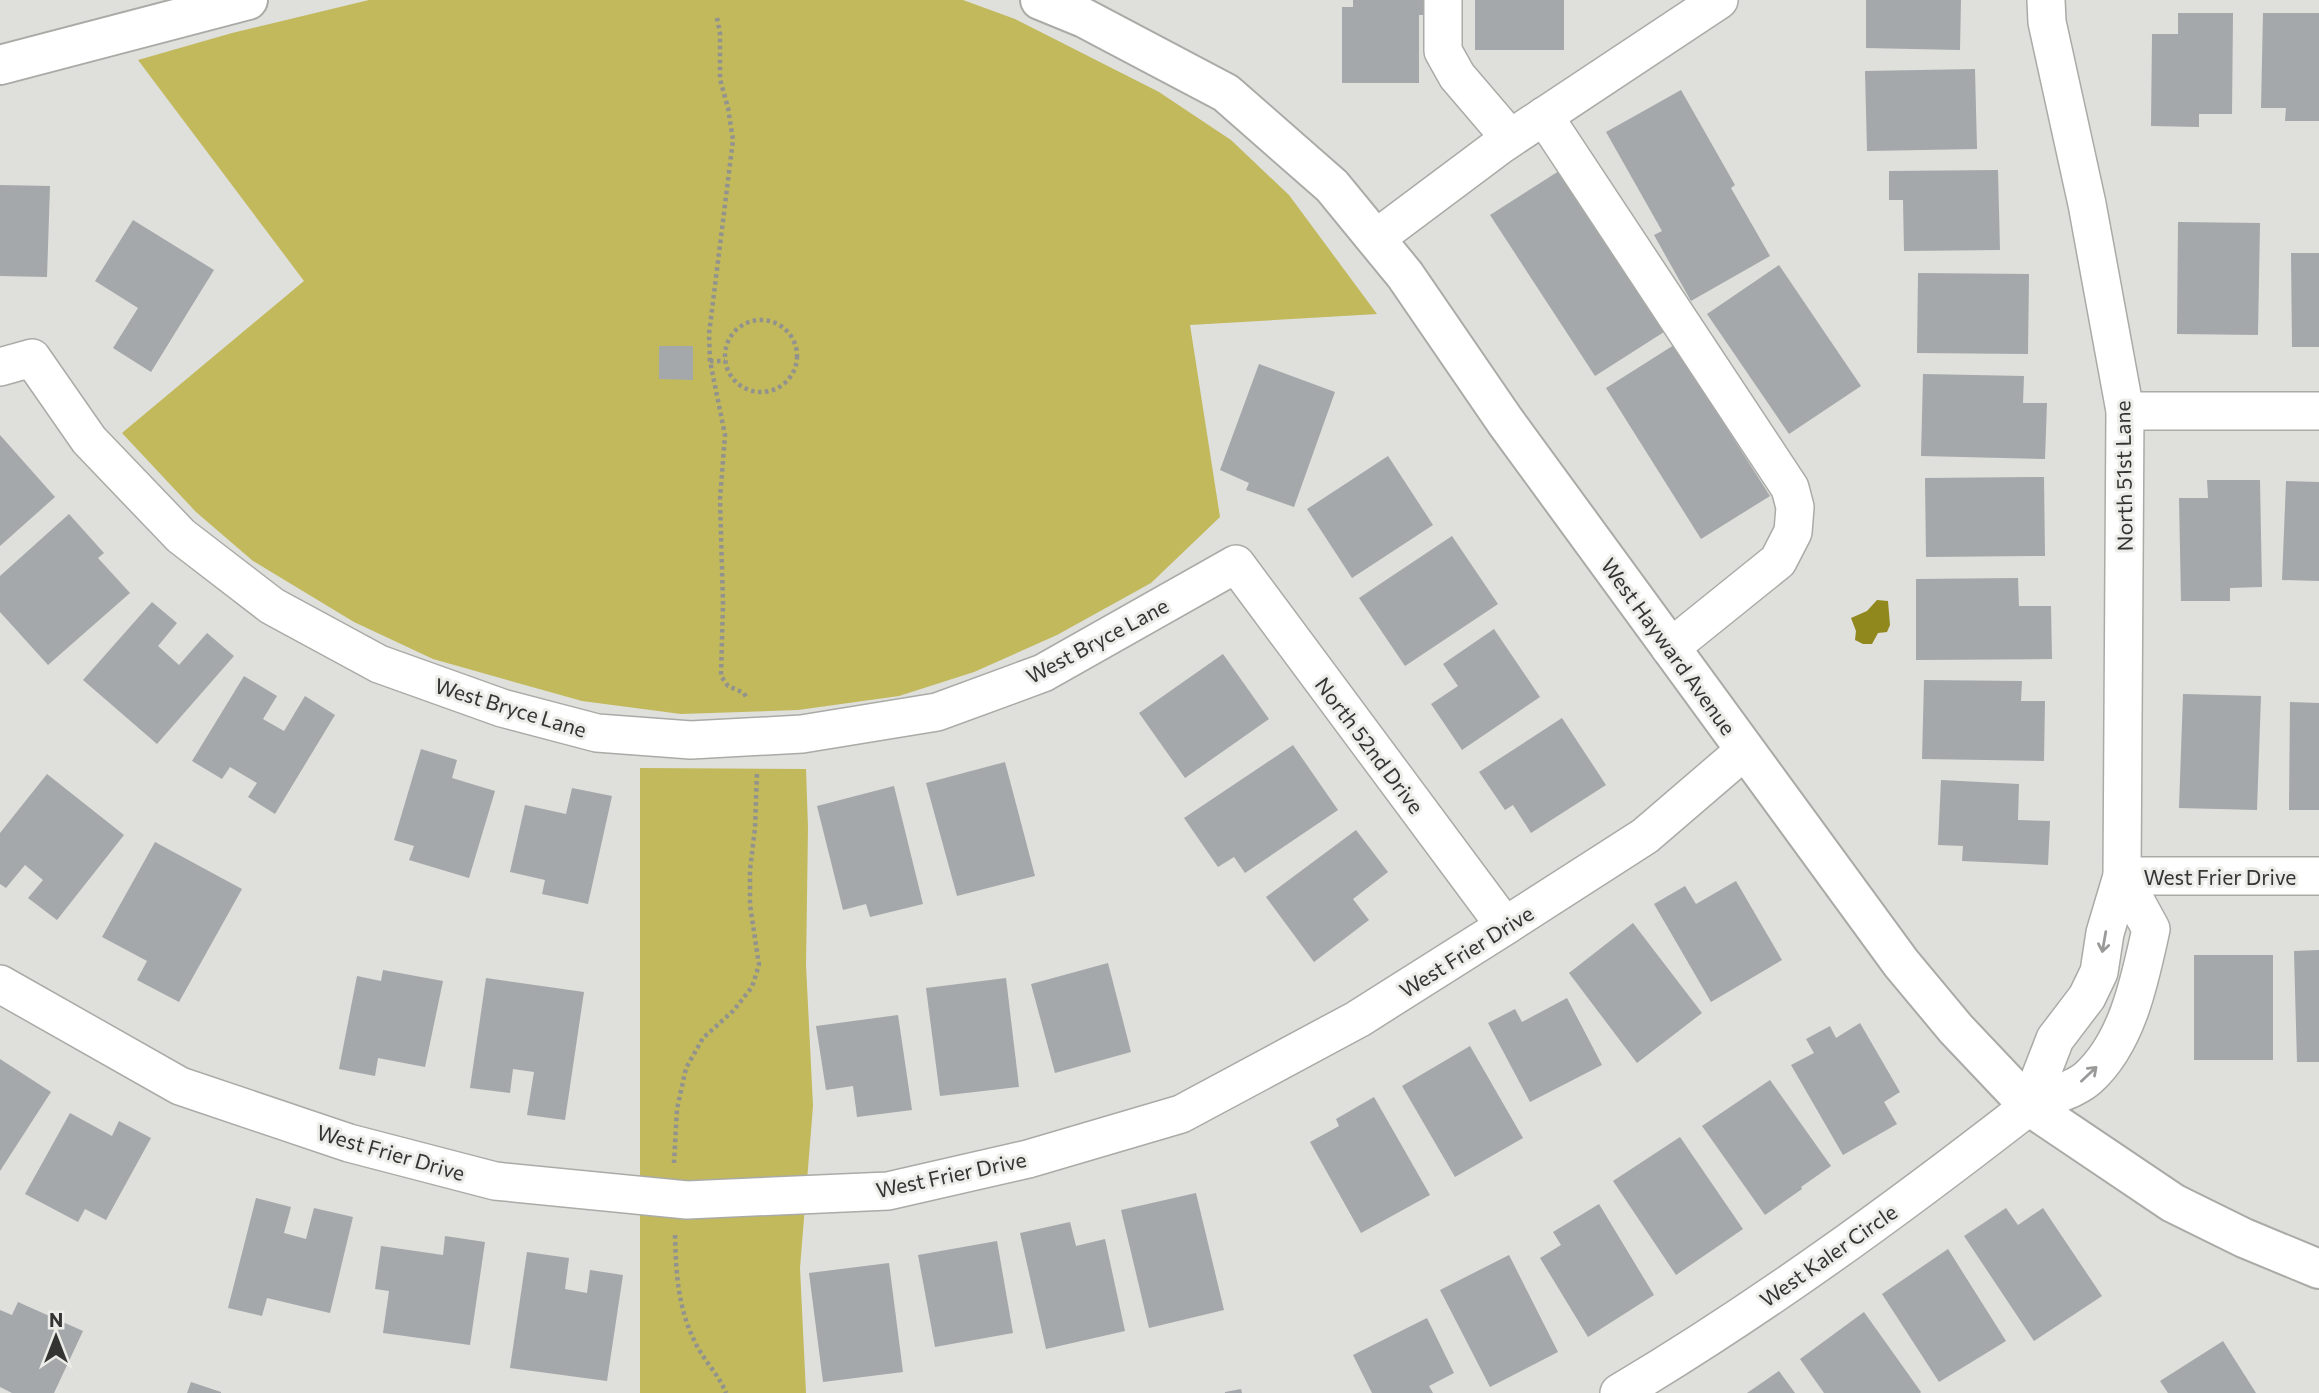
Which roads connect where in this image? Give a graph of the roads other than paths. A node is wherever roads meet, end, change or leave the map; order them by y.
1 (248, 0) edge
2 (1040, 0) edge
3 (1443, 0) edge
4 (1719, 0) edge
5 (2046, 0) edge
6 (0, 65) edge
7 (1544, 116) junction
8 (1510, 138) junction
9 (1375, 239) junction
10 (0, 367) edge
11 (2125, 411) junction
12 (2319, 411) edge
13 (1236, 564) joint
14 (1670, 648) junction
15 (1744, 751) junction
16 (2122, 876) junction
17 (2319, 876) edge
18 (1505, 926) junction
19 (0, 984) edge
20 (2029, 1106) junction
21 (2319, 1269) edge
22 (1619, 1393) edge

1 - 6 street
2 - 9 street, West Hayward Avenue
3 - 8 street
4 - 7 street
5 - 11 street, North 51st Lane
7 - 8 street
7 - 14 street
8 - 9 street
9 - 14 street, West Hayward Avenue
10 - 13 street, West Bryce Lane
11 - 12 street
11 - 16 street, North 51st Lane
13 - 18 street, North 52nd Drive
14 - 15 street, West Hayward Avenue
15 - 18 street, West Frier Drive
15 - 20 street, West Hayward Avenue
16 - 17 street, West Frier Drive
16 -> 20 street, North 51st Lane
20 -> 16 street, North 51st Lane
18 - 19 street, West Frier Drive
20 - 21 street, West Hayward Avenue
20 - 22 street, West Kaler Circle

